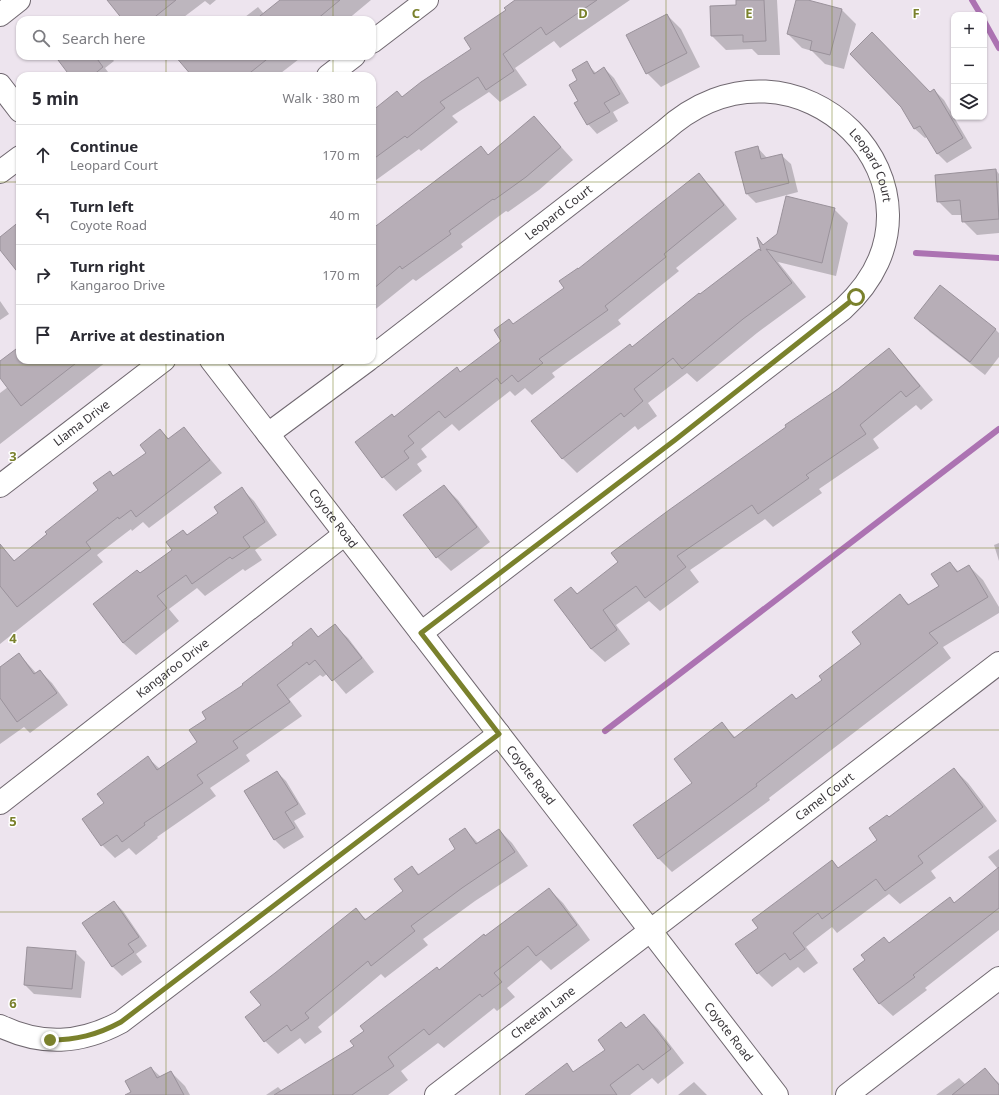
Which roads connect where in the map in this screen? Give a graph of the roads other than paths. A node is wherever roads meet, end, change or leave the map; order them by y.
1 (19, 0) edge
2 (427, 0) edge
3 (0, 15) edge
4 (376, 39) edge
5 (349, 60) edge
6 (333, 72) edge
7 (0, 85) edge
8 (16, 106) edge
9 (16, 160) edge
10 (0, 172) edge
11 (376, 354) edge
12 (159, 364) edge
13 (214, 364) edge
14 (363, 364) edge
15 (268, 434) junction
16 (0, 486) edge
17 (345, 534) junction
18 (421, 633) junction
19 (999, 663) edge
20 (499, 734) junction
21 (0, 803) edge
22 (650, 930) junction
23 (999, 978) edge
24 (0, 1026) edge
25 (436, 1095) edge
26 (777, 1095) edge
27 (847, 1095) edge

1 - 3 street
2 - 4 street
5 - 6 street
7 - 8 street
9 - 10 street
11 - 18 street, Leopard Court
12 - 16 street, Llama Drive
13 - 15 street, Coyote Road
14 - 15 street
15 - 17 street, Coyote Road
17 - 18 street, Coyote Road
17 - 21 street, Kangaroo Drive
18 - 20 street, Coyote Road
19 - 22 street, Camel Court
20 - 22 street, Coyote Road
20 - 24 street
22 - 25 street, Cheetah Lane
22 - 26 street, Coyote Road
23 - 27 street

